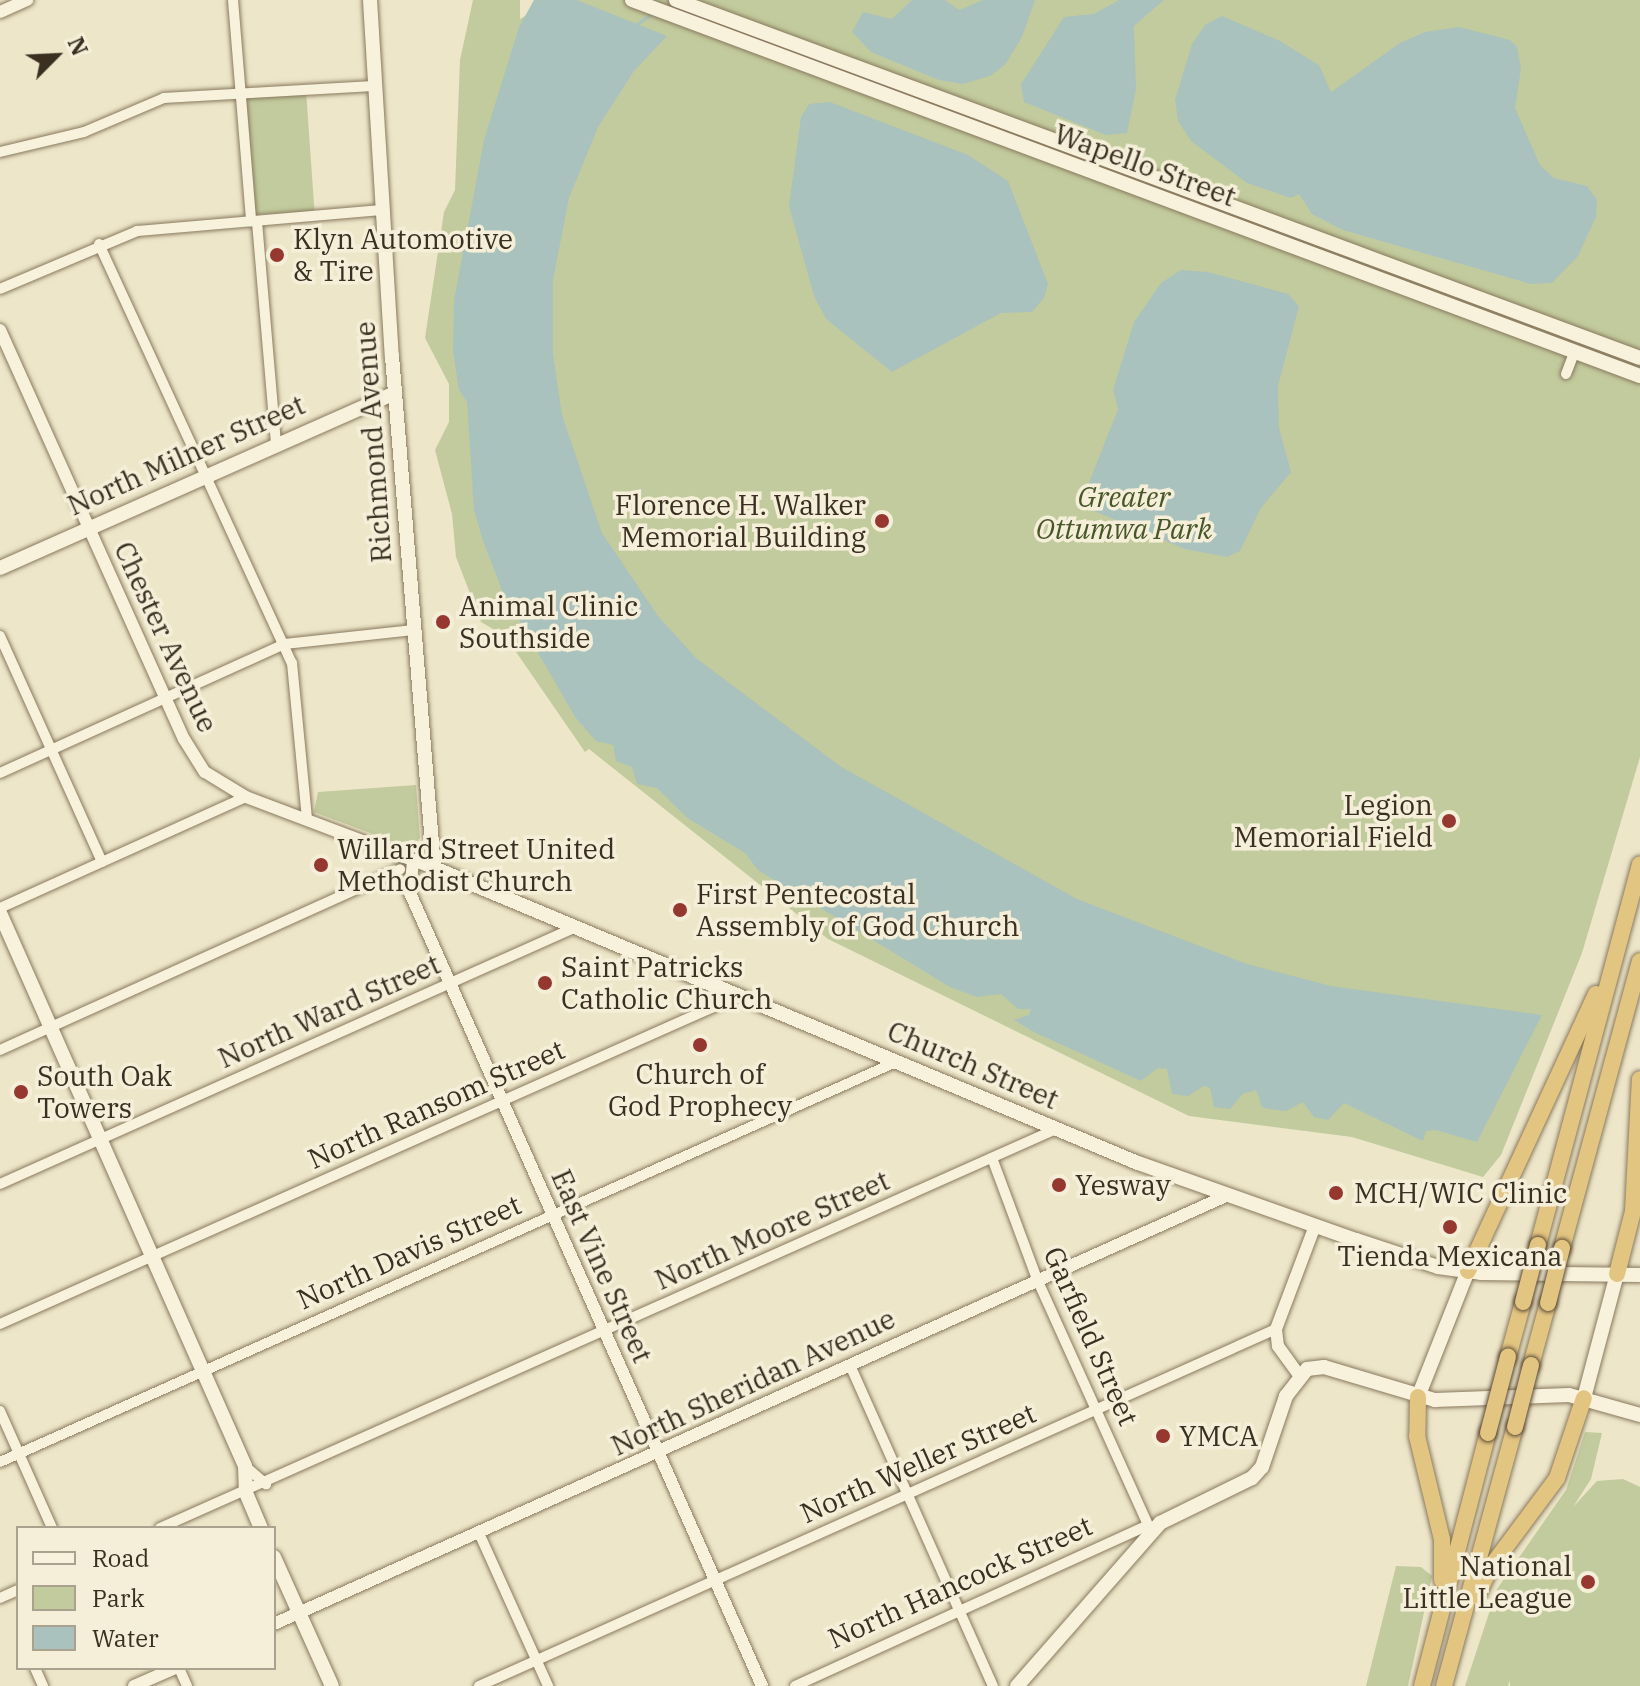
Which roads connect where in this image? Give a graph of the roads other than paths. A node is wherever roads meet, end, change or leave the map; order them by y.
1 (27, 0) edge
2 (233, 0) edge
3 (632, 0) edge
4 (676, 0) edge
5 (368, 4) edge
6 (0, 12) edge
7 (373, 86) junction
8 (241, 95) junction
9 (0, 152) edge
10 (382, 210) junction
11 (254, 222) junction
12 (99, 244) junction
13 (0, 289) edge
14 (0, 330) edge
15 (1575, 351) junction
16 (1640, 358) edge
17 (1566, 374) dead end
18 (1640, 376) edge
19 (395, 393) junction
20 (276, 445) junction
21 (204, 476) junction
22 (89, 527) junction
23 (0, 568) edge
24 (413, 630) junction
25 (0, 636) edge
26 (285, 644) junction
27 (167, 699) junction
28 (52, 750) junction
29 (0, 773) edge
30 (246, 797) junction
31 (307, 818) junction
32 (102, 862) junction
33 (413, 862) junction
34 (1640, 864) edge
35 (434, 868) junction
36 (400, 869) dead end
37 (0, 910) edge
38 (1627, 914) junction
39 (576, 927) junction
40 (1640, 961) edge
41 (450, 983) junction
42 (738, 996) junction
43 (51, 1027) junction
44 (0, 1050) edge
45 (898, 1061) junction
46 (1640, 1079) edge
47 (503, 1101) junction
48 (1056, 1129) junction
49 (101, 1139) junction
50 (992, 1158) junction
51 (0, 1184) edge
52 (1226, 1196) junction
53 (553, 1214) junction
54 (1315, 1226) junction
55 (154, 1256) junction
56 (1468, 1271) junction
57 (1617, 1274) junction
58 (1640, 1275) edge
59 (1037, 1279) junction
60 (0, 1324) edge
61 (1276, 1329) junction
62 (605, 1332) junction
63 (850, 1365) junction
64 (204, 1372) junction
65 (1299, 1375) junction
66 (1418, 1397) junction
67 (1584, 1398) junction
68 (1096, 1409) junction
69 (0, 1411) edge
70 (1640, 1415) edge
71 (658, 1452) junction
72 (19, 1453) junction
73 (0, 1462) edge
74 (245, 1466) junction
75 (266, 1484) junction
76 (246, 1493) junction
77 (908, 1494) junction
78 (51, 1526) edge
79 (165, 1526) edge
80 (260, 1526) edge
81 (1149, 1528) junction
82 (479, 1533) junction
83 (276, 1561) edge
84 (715, 1580) junction
85 (1440, 1608) junction
86 (960, 1611) junction
87 (299, 1613) junction
88 (276, 1623) edge
89 (1461, 1630) junction
90 (537, 1660) junction
91 (172, 1670) edge
92 (134, 1686) edge
93 (332, 1686) edge
94 (479, 1686) edge
95 (548, 1686) edge
96 (762, 1686) edge
97 (795, 1686) edge
98 (993, 1686) edge
99 (1017, 1686) edge
100 (1422, 1686) edge
101 (1444, 1686) edge

1 - 6 street
2 - 8 street
3 - 15 main road, Wapello Street
4 - 16 main road, Wapello Street
5 - 7 main road, Richmond Avenue
7 - 8 street
7 - 10 main road, Richmond Avenue
8 - 9 street
8 - 11 street
10 - 11 street
10 - 19 main road, Richmond Avenue
11 - 12 street
11 - 20 street
12 - 13 street
12 - 21 street
14 - 22 street, Chester Avenue
15 - 17 street
15 - 18 main road, Wapello Street
19 - 20 main road, North Milner Street
19 - 24 main road, Richmond Avenue
20 - 21 main road, North Milner Street
21 - 22 main road, North Milner Street
21 - 26 street
22 - 23 main road, North Milner Street
22 - 27 street, Chester Avenue
24 - 26 street
24 - 35 main road, Richmond Avenue
25 - 28 street
26 - 27 street
26 - 31 street
27 - 28 street
27 - 30 street, Chester Avenue
28 - 29 street
28 - 32 street
30 - 31 street, Chester Avenue
30 - 32 street
31 - 33 street, Church Street
32 - 37 street
33 - 35 street, Church Street
33 - 41 street, East Vine Street
34 - 38 highway
35 - 39 main road, Church Street
36 - 43 street
37 - 43 main road
38 - 56 highway
38 - 85 highway, bridge
39 - 41 street, North Ward Street
39 - 42 main road, Church Street
40 - 89 highway, bridge
41 - 47 street, East Vine Street
41 - 49 street, North Ward Street
42 - 45 main road, Church Street
42 - 47 street, North Ransom Street
43 - 44 street
43 - 49 main road
45 - 48 main road, Church Street
45 - 53 street, North Davis Street
46 - 57 highway
47 - 53 street, East Vine Street
47 - 55 street, North Ransom Street
48 - 50 street, North Moore Street
48 - 52 main road, Church Street
49 - 51 street, North Ward Street
49 - 55 main road
50 - 59 street, Garfield Street
50 - 62 street, North Moore Street
52 - 54 main road, Church Street
52 - 59 street, North Sheridan Avenue
53 - 62 street, East Vine Street
53 - 64 street, North Davis Street
54 - 56 main road, Church Street
54 - 61 street
55 - 60 street, North Ransom Street
55 - 64 main road
56 - 57 main road, Church Street
56 - 66 main road
57 - 58 main road, Church Street
57 - 67 main road
59 - 63 street, North Sheridan Avenue
59 - 68 street, Garfield Street
61 - 65 street
61 - 68 street, North Weller Street
62 - 71 street, East Vine Street
62 - 75 street, North Moore Street
63 - 71 street, North Sheridan Avenue
63 - 77 street
64 - 72 street, North Davis Street
64 - 74 main road
65 - 66 main road
65 - 81 main road, North Hancock Street
66 - 67 main road
66 - 85 highway
67 - 70 main road
67 - 89 highway
68 - 77 street, North Weller Street
68 - 81 street, Garfield Street
69 - 72 street
71 - 82 street, North Sheridan Avenue
71 - 84 street, East Vine Street
72 - 73 street, North Davis Street
72 - 78 street
74 - 75 street
74 - 76 main road
75 - 76 street, North Moore Street
76 - 79 street, North Moore Street
76 - 80 main road
77 - 84 street, North Weller Street
77 - 86 street
81 - 86 street, North Hancock Street
81 - 99 main road, North Hancock Street
82 - 87 street, North Sheridan Avenue
82 - 90 street
83 - 87 main road
84 - 90 street, North Weller Street
84 - 96 street, East Vine Street
85 - 100 highway
86 - 97 street, North Hancock Street
86 - 98 street
87 - 88 street, North Sheridan Avenue
87 - 93 main road
89 - 101 highway
90 - 94 street, North Weller Street
90 - 95 street
91 - 92 street

